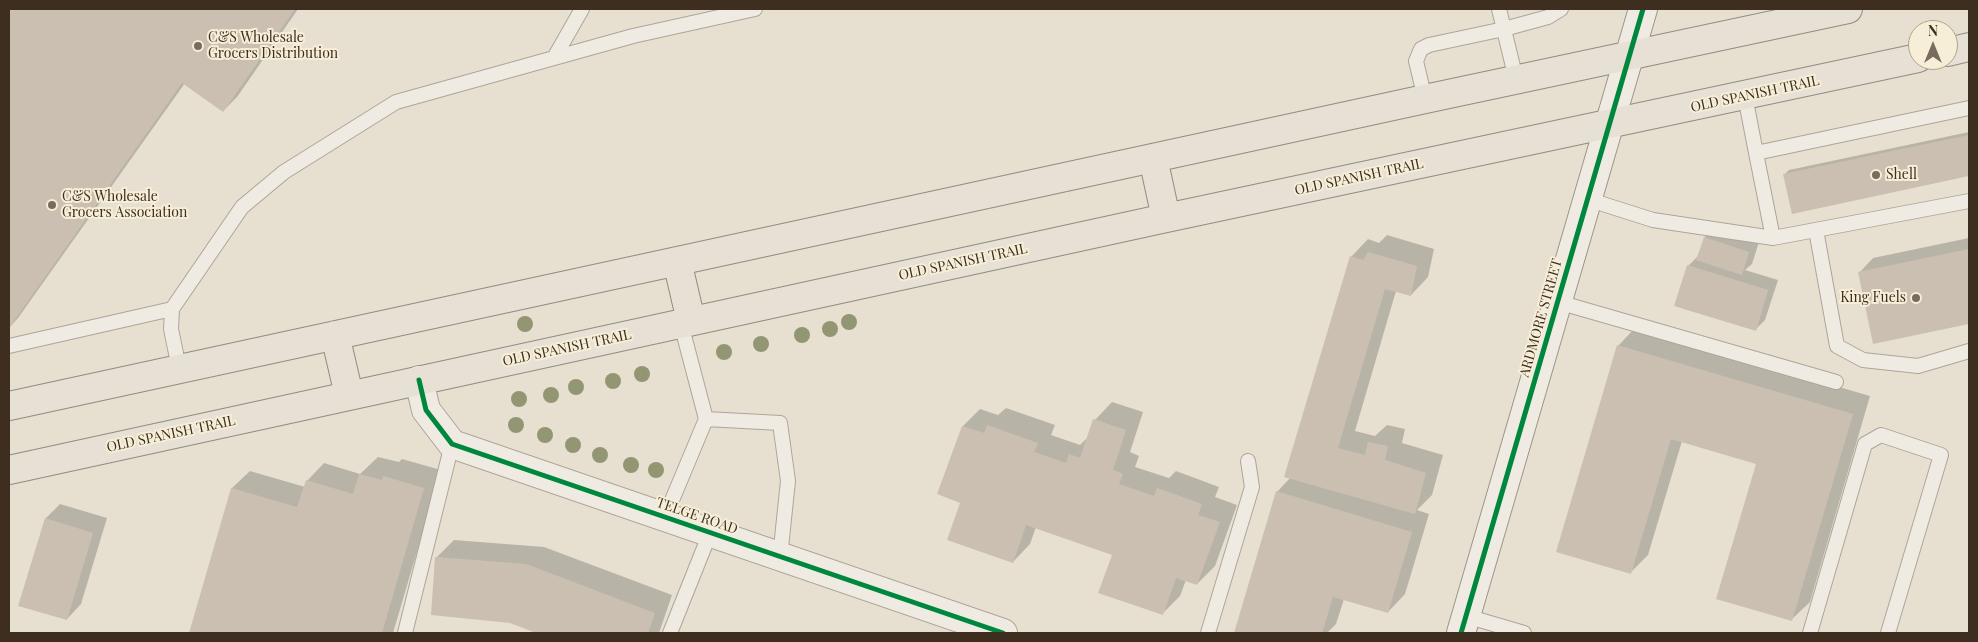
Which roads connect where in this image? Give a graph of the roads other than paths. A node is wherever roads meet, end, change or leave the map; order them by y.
1 (582, 9) edge
2 (755, 9) edge
3 (1499, 9) edge
4 (1561, 9) edge
5 (1643, 9) edge
6 (1848, 9) edge
7 (1805, 14) edge
8 (1504, 29) junction
9 (1630, 55) junction
10 (554, 58) junction
11 (1908, 60) edge
12 (1516, 79) junction
13 (1745, 96) junction
14 (1425, 99) junction
15 (1969, 108) edge
16 (1610, 124) junction
17 (1756, 153) junction
18 (1152, 158) junction
19 (1587, 199) junction
20 (1969, 201) edge
21 (1166, 218) junction
22 (1816, 230) junction
23 (1773, 238) junction
24 (677, 261) junction
25 (1558, 302) junction
26 (172, 309) junction
27 (686, 322) junction
28 (335, 335) junction
29 (9, 346) edge
30 (1969, 351) edge
31 (179, 368) junction
32 (419, 380) junction
33 (1836, 382) dead end
34 (349, 395) junction
35 (9, 406) edge
36 (706, 419) junction
37 (452, 444) junction
38 (1248, 461) dead end
39 (9, 470) edge
40 (665, 517) junction
41 (710, 532) junction
42 (780, 557) junction
43 (1463, 625) edge
44 (405, 633) edge
45 (670, 633) edge
46 (1003, 633) edge
47 (1208, 633) edge
48 (1524, 633) edge
49 (1810, 633) edge
50 (1888, 633) edge

1 - 10 lane
2 - 10 lane
3 - 8 lane
4 - 8 lane
5 - 9 street, ARDMORE STREET
6 - 7 main road
7 - 9 main road
8 - 12 lane
8 - 14 lane
9 - 12 main road
9 - 16 street, ARDMORE STREET
10 - 26 lane
11 - 13 main road, OLD SPANISH TRAIL
12 - 14 main road
13 - 16 main road, OLD SPANISH TRAIL
13 - 17 lane
14 - 18 main road
15 - 17 lane
16 - 19 street, ARDMORE STREET
16 - 21 main road, OLD SPANISH TRAIL
17 - 23 lane
18 - 21 main road
18 - 24 main road
19 - 23 lane
19 - 25 street, ARDMORE STREET
20 - 22 lane
21 - 27 main road, OLD SPANISH TRAIL
22 - 23 lane
22 - 30 lane
24 - 27 main road
24 - 28 main road
25 - 33 lane
25 - 43 street, ARDMORE STREET
26 - 29 lane
26 - 31 lane
27 - 32 main road, OLD SPANISH TRAIL
27 - 36 lane
28 - 31 main road
28 - 34 main road
31 - 35 main road
32 - 34 main road, OLD SPANISH TRAIL
32 - 37 street
34 - 39 main road, OLD SPANISH TRAIL
36 - 40 lane
36 - 42 lane
37 - 40 street, TELGE ROAD
37 - 44 lane
38 - 47 lane
40 - 41 street, TELGE ROAD
41 - 42 street, TELGE ROAD
41 - 45 lane
42 - 46 street, TELGE ROAD
43 - 48 lane
49 - 50 lane

